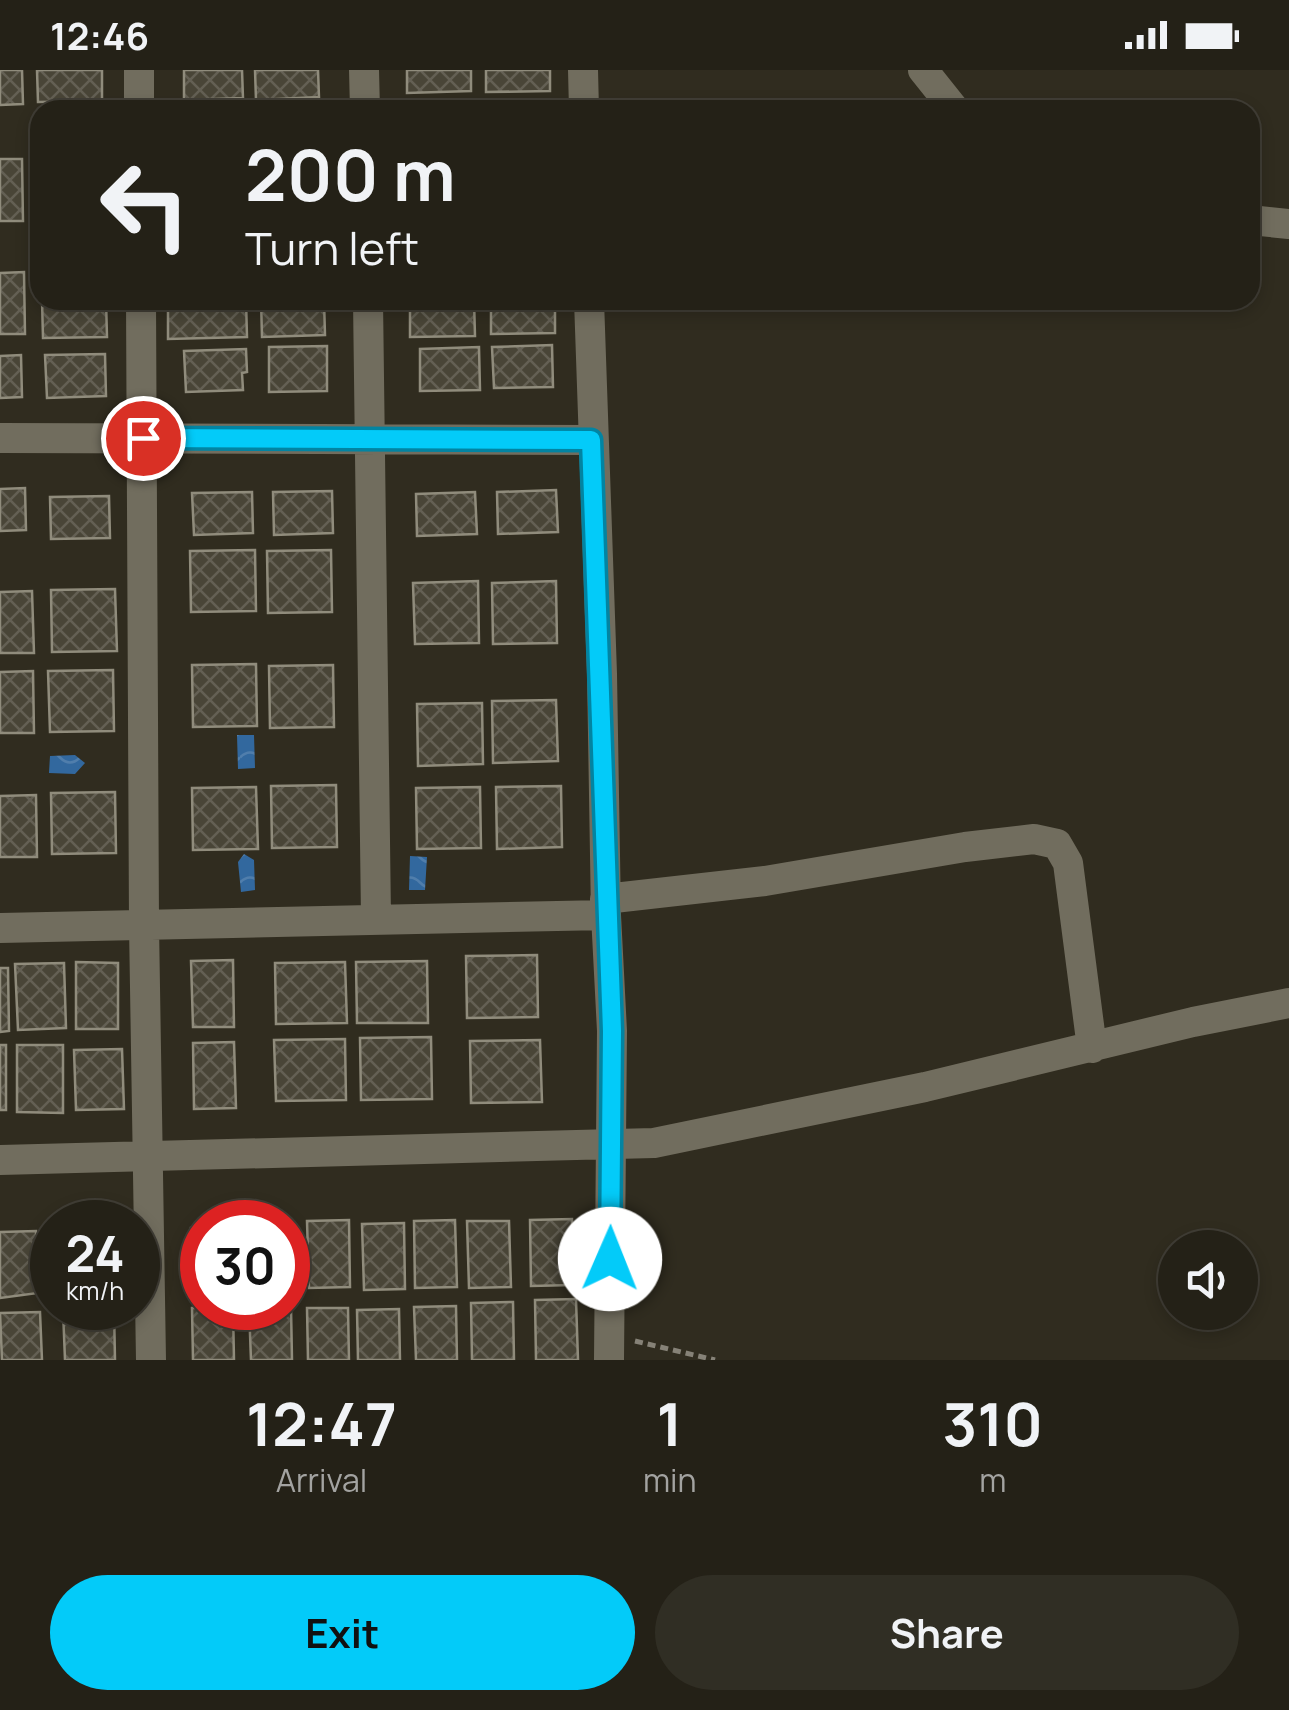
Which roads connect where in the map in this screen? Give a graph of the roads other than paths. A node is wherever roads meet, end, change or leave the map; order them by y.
1 (139, 70) edge
2 (364, 70) edge
3 (583, 70) edge
4 (923, 70) edge
5 (139, 100) edge
6 (364, 100) edge
7 (584, 100) edge
8 (947, 100) edge
9 (1260, 221) edge
10 (1289, 224) edge
11 (141, 310) edge
12 (368, 310) edge
13 (589, 310) edge
14 (0, 438) edge
15 (143, 438) junction
16 (370, 440) junction
17 (591, 440) junction
18 (606, 907) junction
19 (376, 918) junction
20 (144, 925) junction
21 (0, 928) edge
22 (1289, 1003) edge
23 (1092, 1048) junction
24 (612, 1145) junction
25 (146, 1157) junction
26 (0, 1160) edge
27 (609, 1348) edge
28 (151, 1360) edge

1 - 5 street
2 - 6 street
3 - 7 street
4 - 8 street
9 - 10 street
11 - 15 street
12 - 16 street
13 - 17 street
14 - 15 street
15 - 16 street
15 - 20 street
16 - 17 street
16 - 19 street
17 - 18 street
18 - 19 street
18 - 23 street
18 - 24 street
19 - 20 street
20 - 21 street
20 - 25 street
22 - 23 street
23 - 24 street
24 - 25 street
24 - 27 street
25 - 26 street
25 - 28 street

